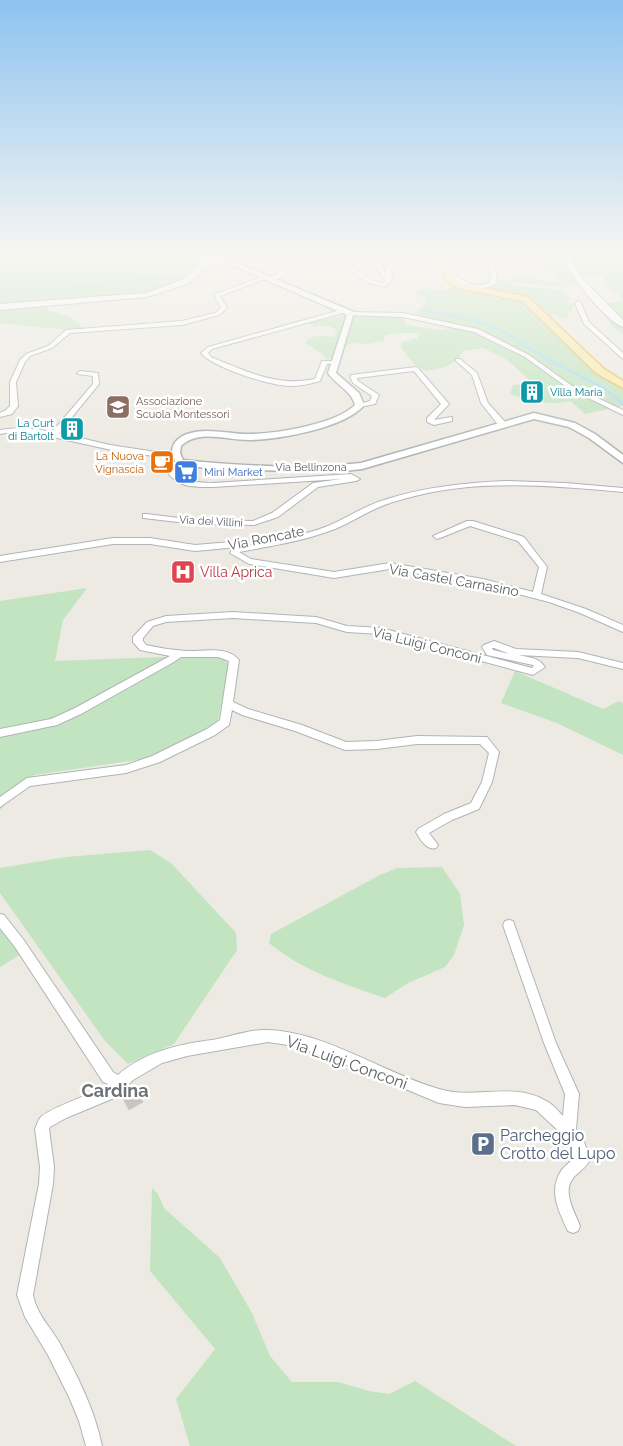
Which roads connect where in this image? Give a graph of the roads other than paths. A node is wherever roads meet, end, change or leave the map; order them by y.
1 (192, 320) edge
2 (315, 320) edge
3 (345, 320) edge
4 (430, 320) edge
5 (546, 320) edge
6 (585, 320) edge
7 (623, 358) edge
8 (458, 360) dead end
9 (334, 362) junction
10 (80, 373) dead end
11 (623, 385) edge
12 (360, 405) junction
13 (623, 413) edge
14 (0, 416) edge
15 (449, 419) dead end
16 (502, 424) junction
17 (0, 432) edge
18 (55, 433) junction
19 (178, 459) junction
20 (623, 460) edge
21 (586, 486) junction
22 (623, 490) edge
23 (146, 516) dead end
24 (437, 536) dead end
25 (0, 559) edge
26 (536, 596) junction
27 (623, 629) edge
28 (178, 654) junction
29 (623, 666) edge
30 (227, 703) junction
31 (0, 734) edge
32 (0, 803) edge
33 (432, 845) dead end
34 (0, 919) edge
35 (509, 925) dead end
36 (119, 1083) junction
37 (570, 1130) junction
38 (573, 1226) dead end
39 (94, 1446) edge

1 - 14 street
2 - 9 street
3 - 9 street
4 - 13 street
5 - 11 main road
6 - 7 street
8 - 16 street
9 - 12 street
10 - 18 street
12 - 15 street
12 - 19 street
16 - 19 street, Via Bellinzona
16 - 20 street, Via Bellinzona
17 - 18 street
18 - 19 street
19 - 23 street, Via dei Villini
21 - 22 street, Via Castel Carnasino
21 - 25 street, Via Roncate
21 - 26 street, Via Castel Carnasino
24 - 26 street
26 - 27 street, Via Castel Carnasino
28 - 29 street, Via Luigi Conconi
28 - 30 street, Via Luigi Conconi
28 - 31 street
30 - 32 street, Via Luigi Conconi
30 - 33 street
34 - 36 street
35 - 37 street
36 - 37 street, Via Luigi Conconi
36 - 39 street, Via Luigi Conconi
37 - 38 street

